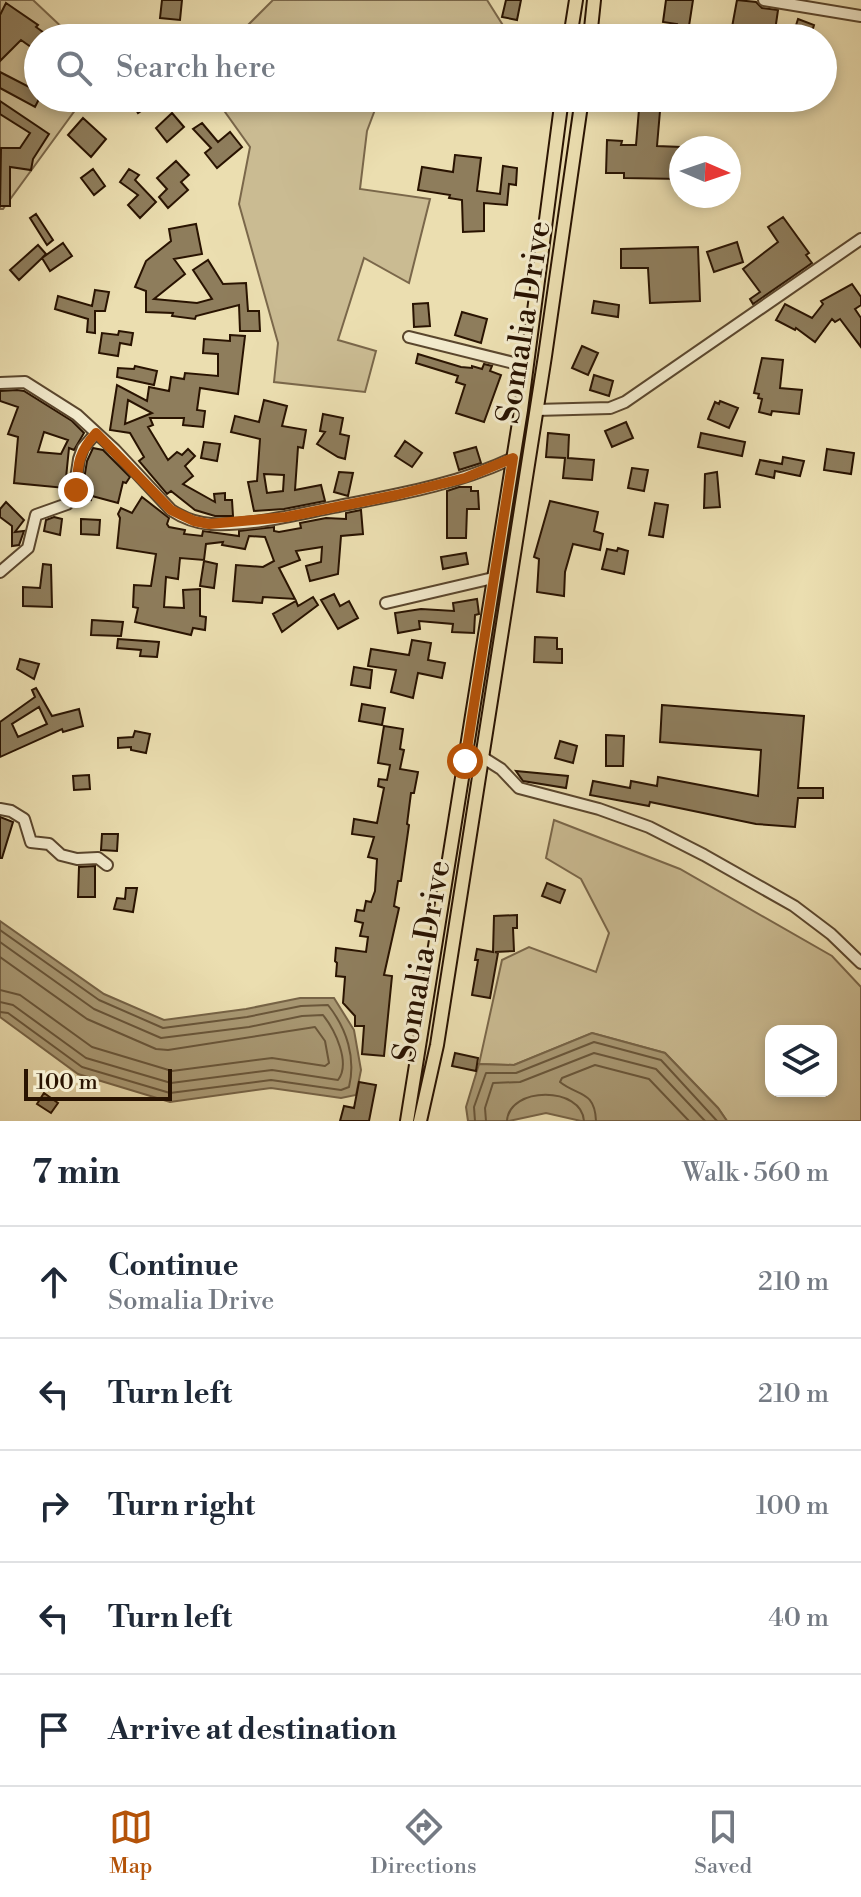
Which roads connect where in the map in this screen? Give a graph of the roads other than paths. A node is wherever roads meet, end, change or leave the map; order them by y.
1 (576, 0) edge
2 (594, 0) edge
3 (764, 0) edge
4 (790, 2) edge
5 (861, 16) edge
6 (572, 24) edge
7 (591, 24) edge
8 (560, 112) edge
9 (580, 112) edge
10 (861, 239) edge
11 (409, 337) dead end
12 (526, 366) junction
13 (0, 383) edge
14 (536, 410) junction
15 (96, 433) junction
16 (513, 458) junction
17 (0, 572) edge
18 (493, 578) junction
19 (386, 603) dead end
20 (482, 757) junction
21 (0, 809) edge
22 (107, 865) dead end
23 (861, 963) edge
24 (407, 1121) edge
25 (420, 1121) edge

1 - 6 main road
2 - 7 main road
3 - 4 street
4 - 5 street
8 - 12 main road, Somalia Drive
9 - 14 main road, Somalia Drive
10 - 14 street
11 - 12 street
12 - 16 main road, Somalia Drive
13 - 15 street
14 - 20 main road, Somalia Drive
15 - 16 street
15 - 17 street
16 - 18 main road, Somalia Drive
18 - 19 street
18 - 24 main road, Somalia Drive
20 - 23 street
20 - 25 main road, Somalia Drive
21 - 22 street

